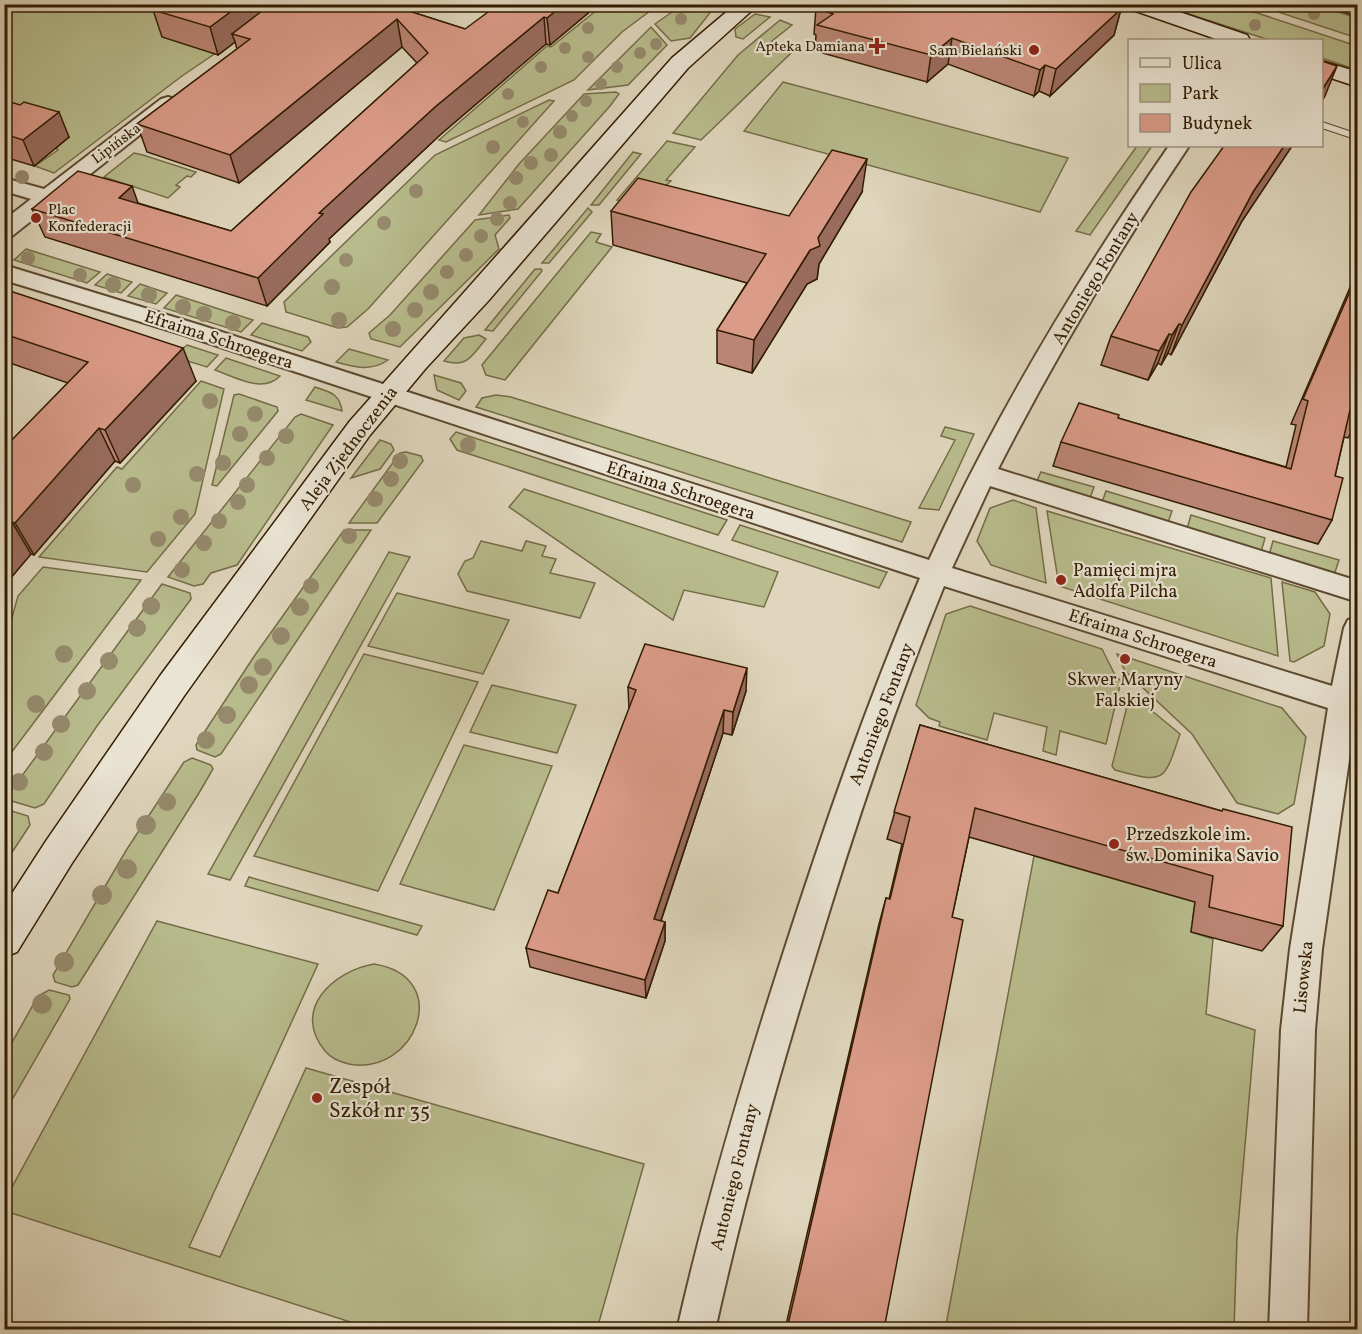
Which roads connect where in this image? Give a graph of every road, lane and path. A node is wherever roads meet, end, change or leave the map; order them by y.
1 (749, 4) edge
2 (1134, 4) edge
3 (1340, 4) edge
4 (1358, 10) edge
5 (1236, 39) edge
6 (1323, 68) edge
7 (1358, 80) edge
8 (184, 91) edge
9 (1323, 124) edge
10 (1358, 137) edge
11 (1178, 147) edge
12 (4, 184) edge
13 (46, 197) junction
14 (4, 231) edge
15 (4, 272) edge
16 (388, 394) junction
17 (983, 474) junction
18 (936, 573) junction
19 (1358, 592) edge
20 (1358, 628) edge
21 (1350, 704) edge
22 (4, 939) edge
23 (696, 1329) edge
24 (1288, 1329) edge

1 - 16 street, Aleja Zjednoczenia
2 - 5 street
3 - 4 street
6 - 7 street
8 - 13 street, Lipińska
9 - 10 lane
11 - 17 street, Antoniego Fontany
12 - 13 street
13 - 14 street
15 - 16 street, Efraima Schroegera
16 - 18 street, Efraima Schroegera
16 - 22 street, Aleja Zjednoczenia
17 - 18 street, Antoniego Fontany
17 - 19 street
18 - 21 street, Efraima Schroegera
18 - 23 street, Antoniego Fontany
20 - 21 street, Lisowska
21 - 24 street, Lisowska

